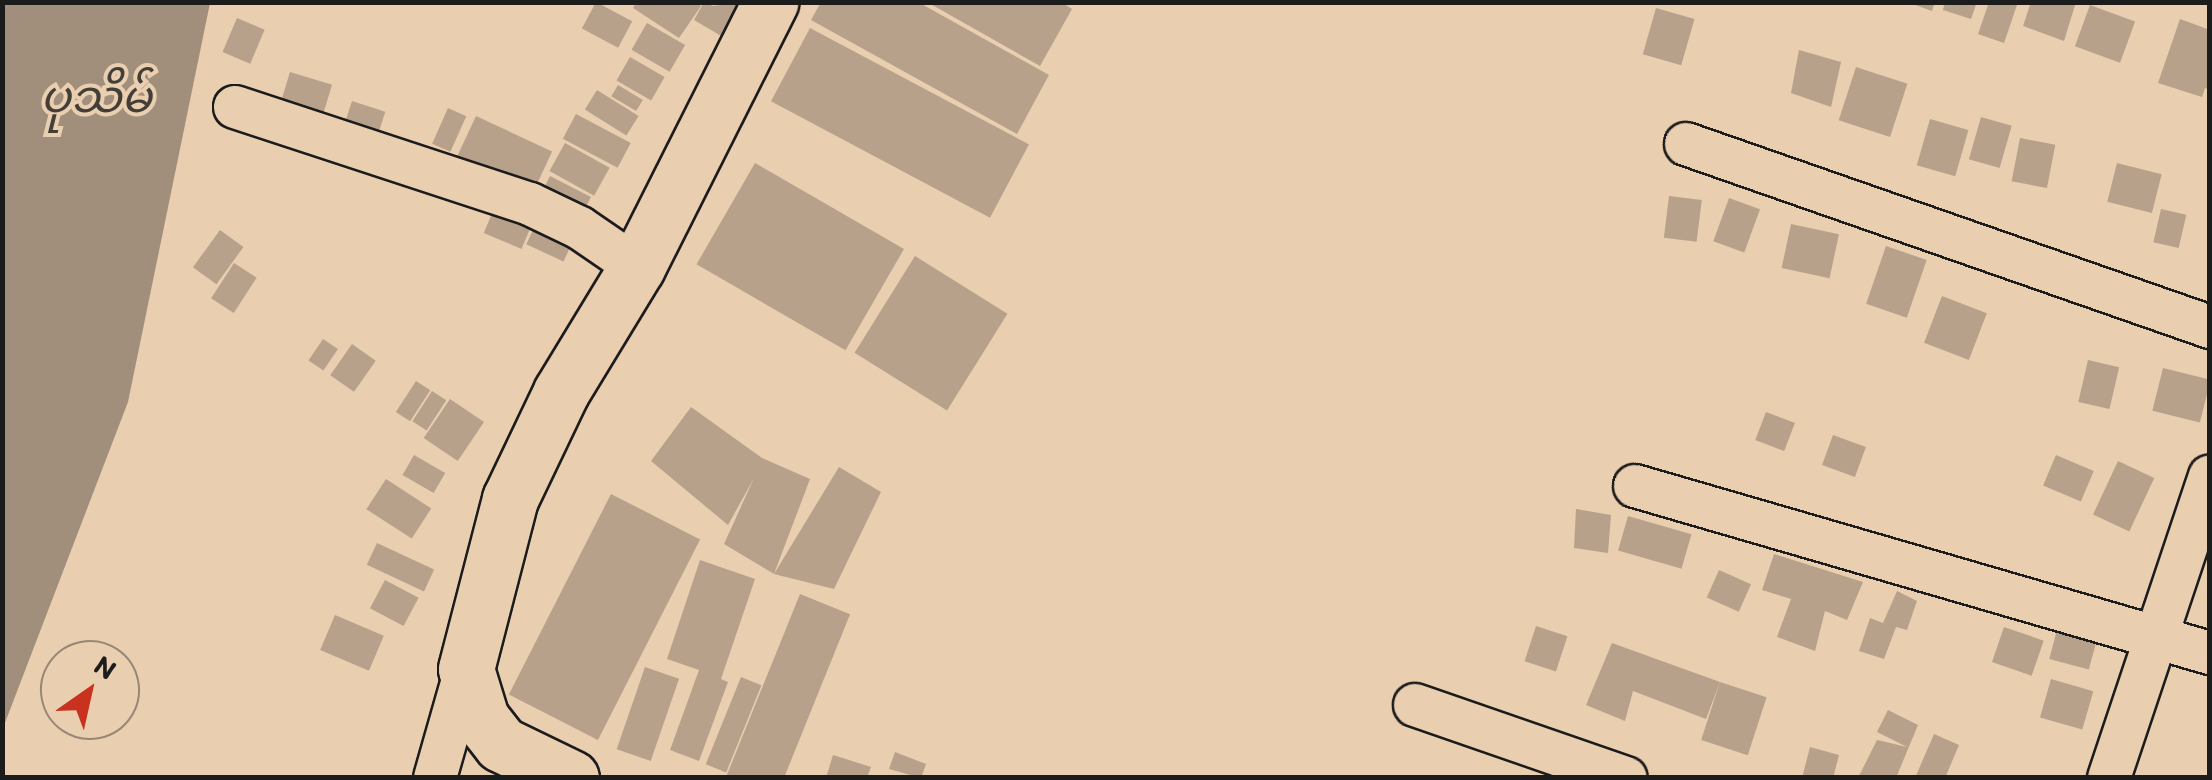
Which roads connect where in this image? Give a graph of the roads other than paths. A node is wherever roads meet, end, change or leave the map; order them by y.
1 (770, 2) edge
2 (234, 107) dead end
3 (1686, 144) dead end
4 (637, 267) junction
5 (2210, 327) edge
6 (2210, 476) edge
7 (1635, 486) dead end
8 (2157, 637) junction
9 (2210, 653) edge
10 (466, 668) junction
11 (1415, 705) dead end
12 (435, 778) edge
13 (571, 778) edge
14 (1626, 778) edge
15 (2109, 778) edge

1 - 4 street
2 - 4 street
3 - 5 street
4 - 10 street
6 - 8 street
7 - 8 street
8 - 9 street
8 - 15 street
10 - 12 street
10 - 13 street
11 - 14 street

